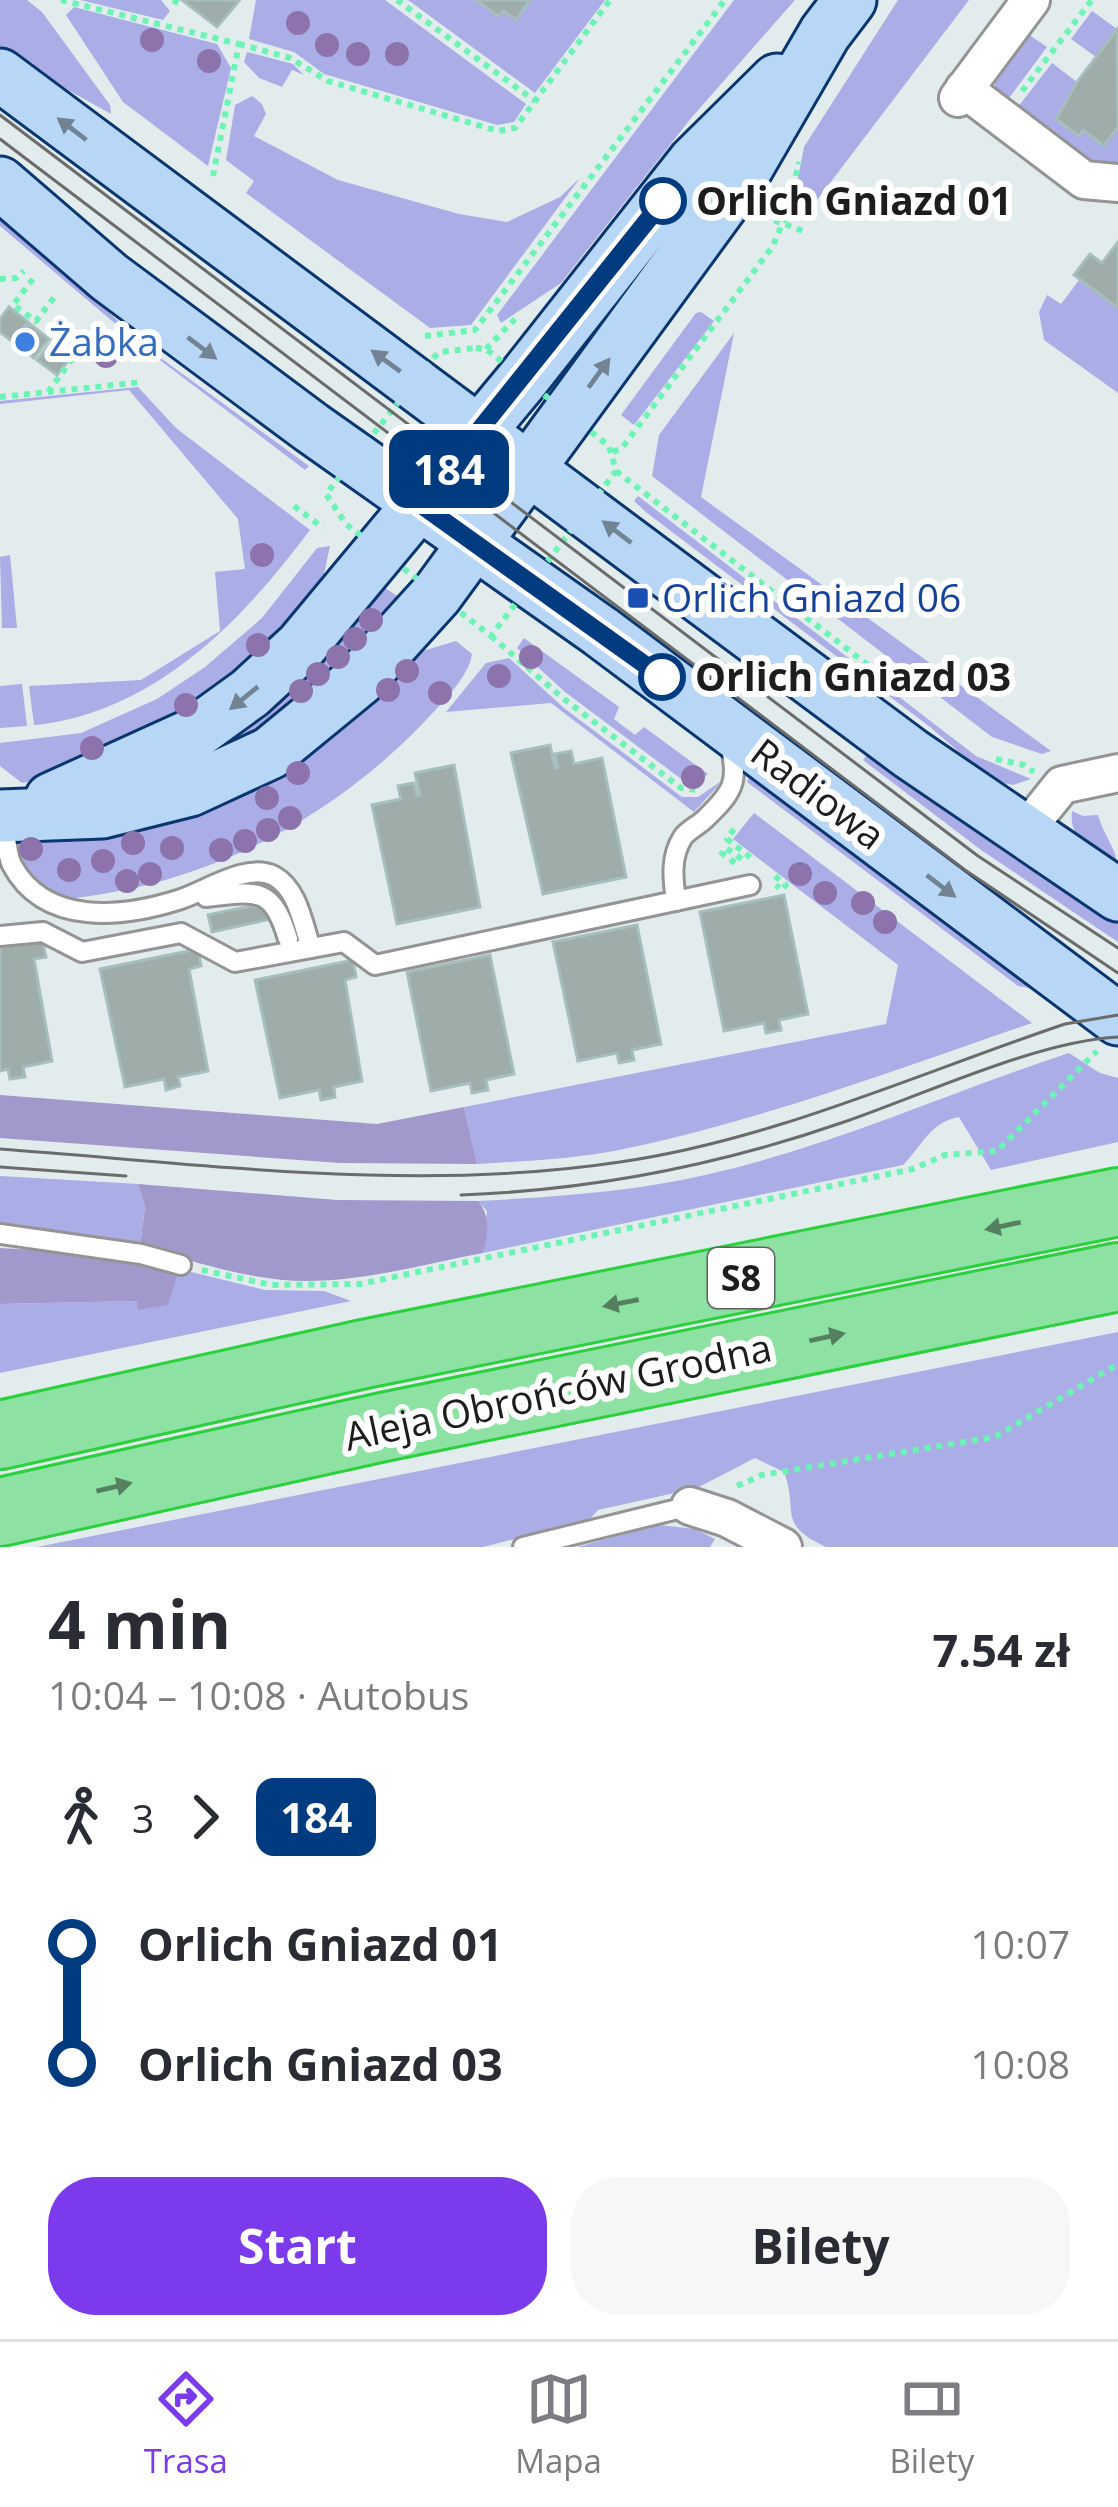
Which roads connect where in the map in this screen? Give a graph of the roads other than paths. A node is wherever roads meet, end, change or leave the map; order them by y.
1 (1031, 0) edge
2 (838, 16) edge
3 (0, 75) edge
4 (0, 182) edge
5 (1118, 183) edge
6 (480, 430) junction
7 (531, 468) junction
8 (420, 504) junction
9 (476, 541) junction
10 (724, 723) junction
11 (1118, 773) edge
12 (5, 816) edge
13 (1025, 831) junction
14 (750, 885) dead end
15 (1118, 895) edge
16 (178, 901) junction
17 (676, 901) junction
18 (0, 936) edge
19 (288, 939) dead end
20 (311, 948) junction
21 (1108, 1034) edge
22 (1118, 1202) edge
23 (0, 1234) edge
24 (182, 1265) road end
25 (1118, 1277) edge
26 (0, 1435) edge
27 (690, 1506) joint
28 (0, 1512) edge
29 (523, 1547) edge
30 (783, 1547) edge

1 - 5 street
2 - 6 street
7 -> 2 street
6 -> 3 street
4 -> 8 street, Radiowa
6 - 7 street
6 - 8 street
7 - 9 street
13 -> 7 street
8 - 9 street, Radiowa
8 -> 12 street
9 - 10 street, Radiowa
9 - 12 street
10 - 17 lane
10 -> 21 street, Radiowa
11 - 13 street
12 - 16 lane
13 - 15 street
14 - 17 lane
16 - 19 lane
16 - 20 lane
17 - 20 lane
18 - 20 lane
22 -> 26 highway, Aleja Obrońców Grodna / S8
23 - 24 lane
28 -> 25 highway, Aleja Obrońców Grodna / S8
27 - 29 lane
27 - 30 street

